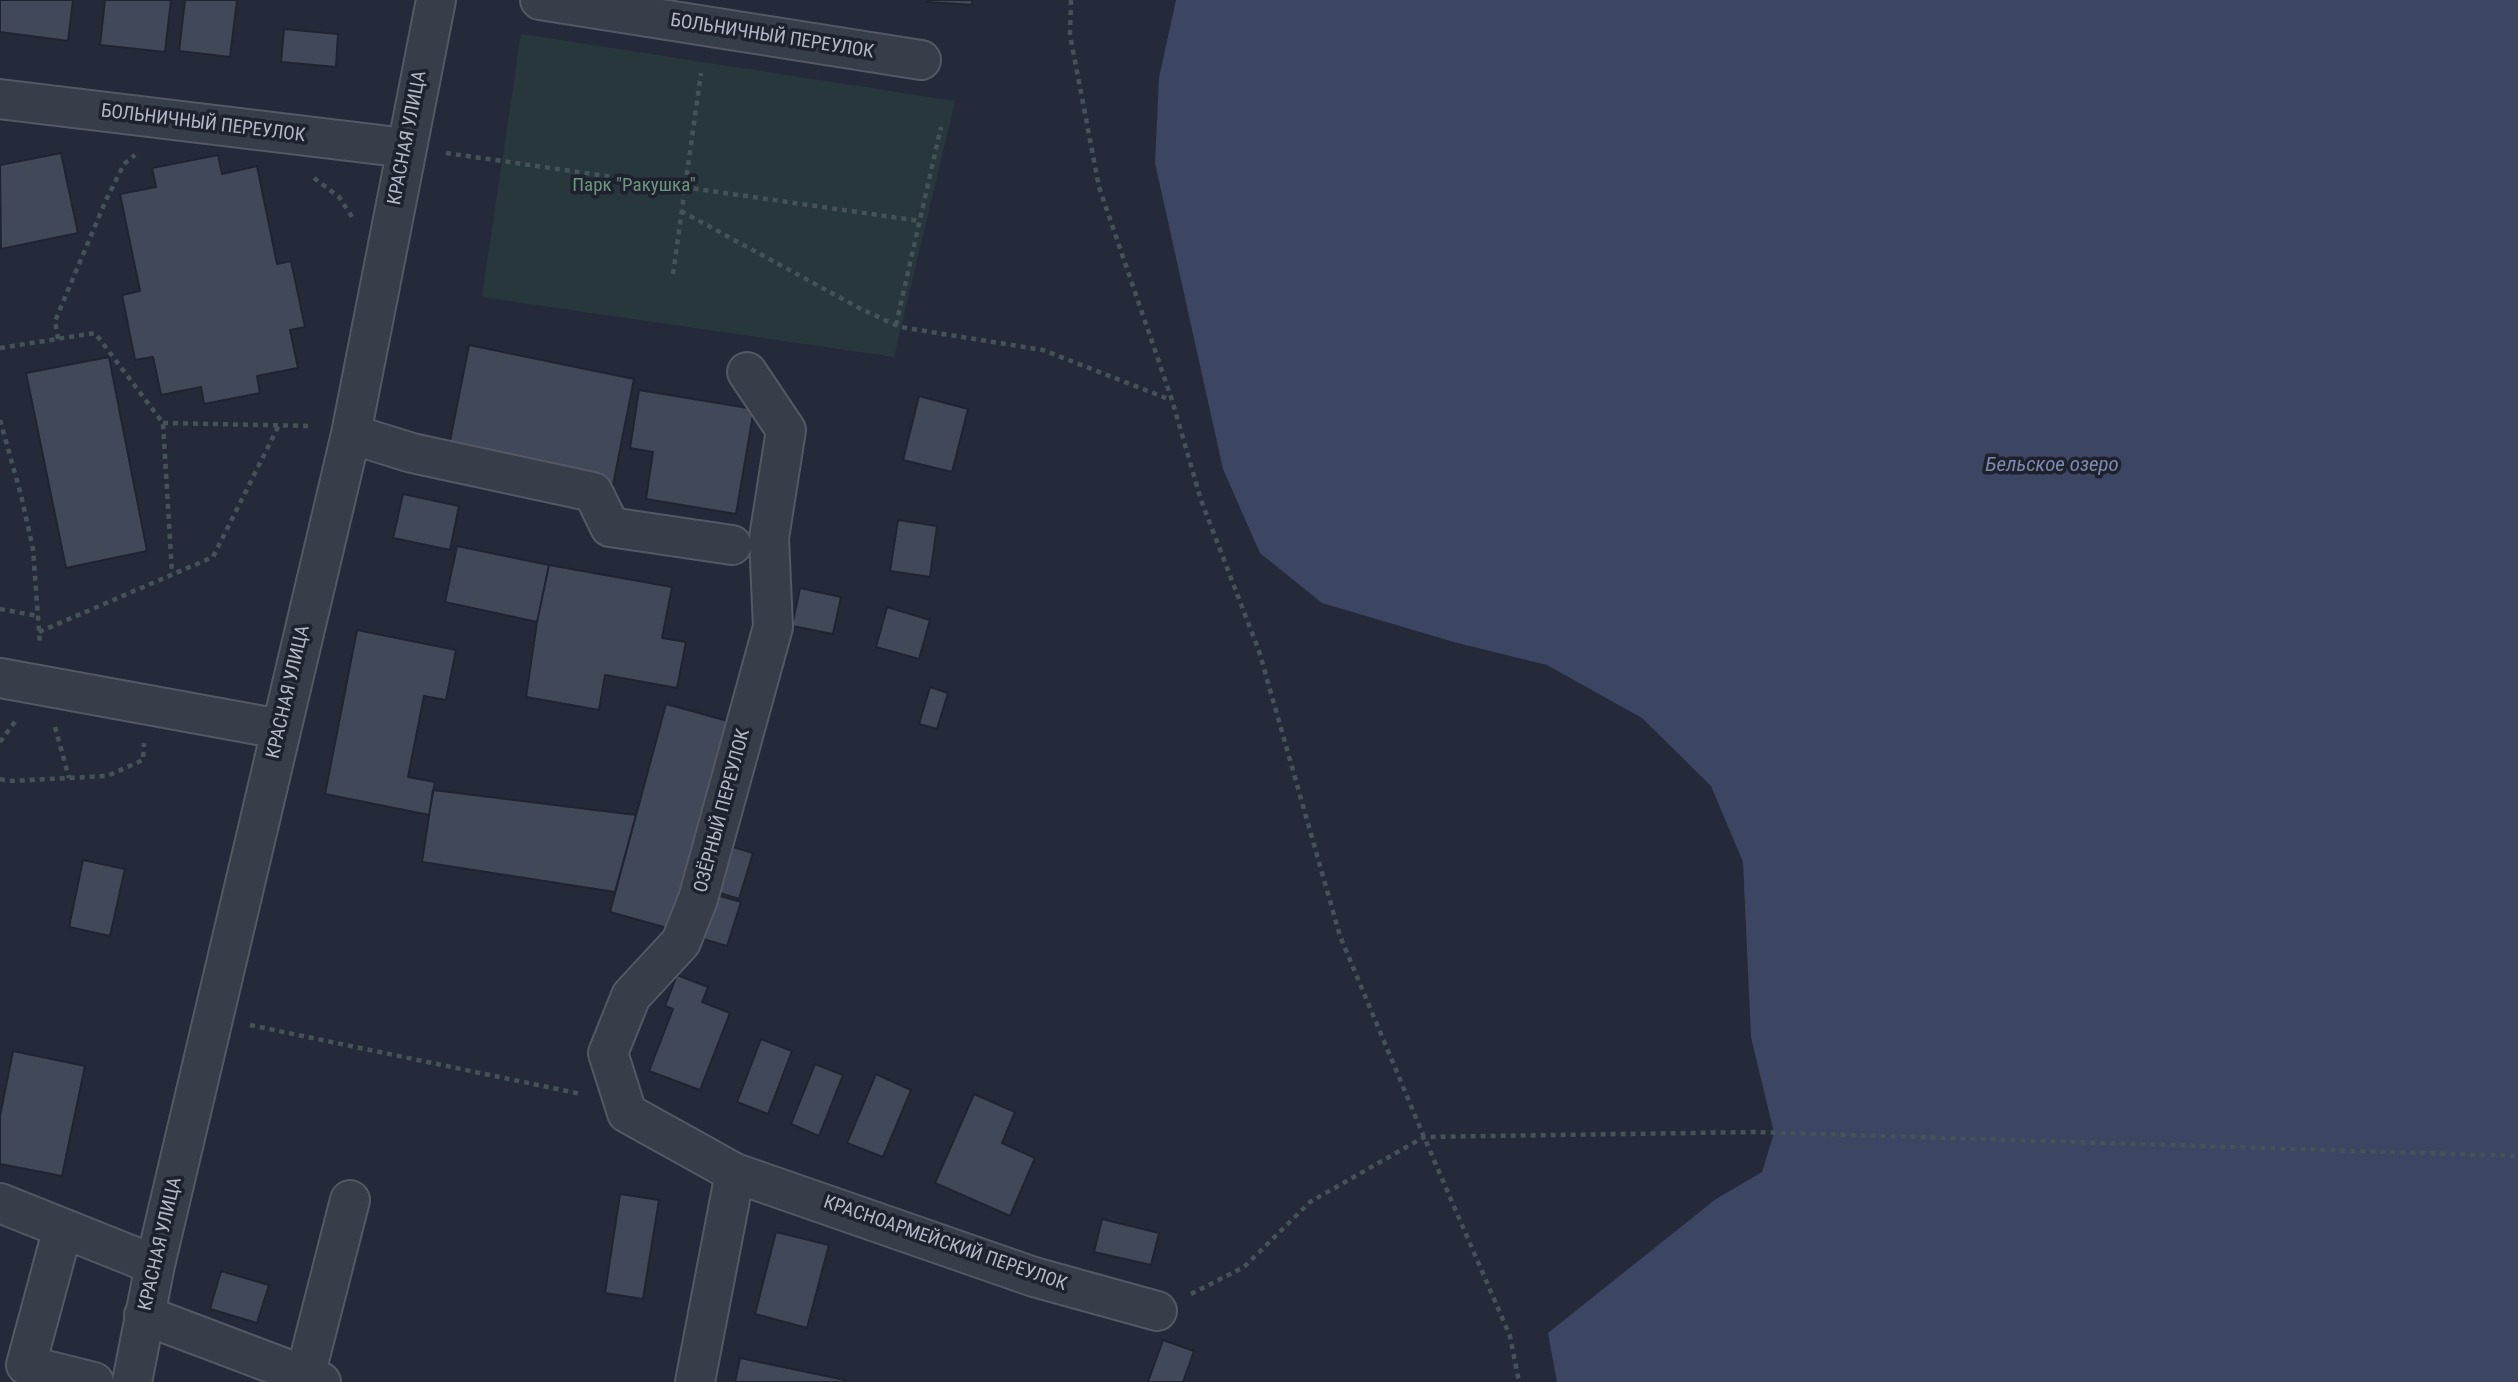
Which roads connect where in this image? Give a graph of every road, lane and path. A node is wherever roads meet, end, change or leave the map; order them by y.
1 (436, 0) edge
2 (540, 0) edge
3 (1071, 0) edge
4 (921, 60) dead end
5 (701, 73) dead end
6 (0, 99) edge
7 (941, 127) dead end
8 (406, 148) junction
9 (144, 149) dead end
10 (310, 176) dead end
11 (684, 186) junction
12 (681, 211) junction
13 (919, 221) junction
14 (358, 230) dead end
15 (673, 274) dead end
16 (896, 325) junction
17 (58, 339) junction
18 (0, 348) edge
19 (747, 372) dead end
20 (1172, 400) junction
21 (0, 420) edge
22 (163, 423) junction
23 (279, 425) junction
24 (351, 434) junction
25 (732, 545) dead end
26 (172, 573) junction
27 (0, 609) edge
28 (38, 616) junction
29 (39, 632) junction
30 (0, 678) edge
31 (43, 685) junction
32 (147, 704) junction
33 (281, 729) junction
34 (0, 742) edge
35 (0, 779) edge
36 (214, 1017) junction
37 (627, 1113) junction
38 (1423, 1137) junction
39 (2518, 1156) edge
40 (735, 1173) junction
41 (350, 1200) dead end
42 (0, 1203) edge
43 (63, 1228) junction
44 (155, 1265) junction
45 (1157, 1311) joint
46 (144, 1315) junction
47 (313, 1379) edge
48 (94, 1382) edge
49 (132, 1382) edge
50 (695, 1382) edge
51 (1520, 1382) edge

1 - 8 street, КРАСНАЯ УЛИЦА
2 - 4 street, БОЛЬНИЧНЫЙ ПЕРЕУЛОК
3 - 20 path
5 - 11 path
6 - 8 street, БОЛЬНИЧНЫЙ ПЕРЕУЛОК
7 - 13 path
8 - 11 path
8 - 24 street, КРАСНАЯ УЛИЦА
9 - 17 path
10 - 14 path
11 - 12 path
11 - 13 path
12 - 15 path
12 - 16 path
13 - 16 path
16 - 20 path
17 - 18 path
17 - 22 path
19 - 37 street, ОЗЁРНЫЙ ПЕРЕУЛОК
20 - 38 path
21 - 28 path
22 - 23 path
22 - 26 path
23 - 24 path
23 - 26 path
24 - 25 street
24 - 33 street, КРАСНАЯ УЛИЦА
26 - 29 path
27 - 28 path
28 - 29 path
29 - 31 path
30 - 31 street
31 - 32 street
31 - 34 path
32 - 33 street
32 - 35 path
33 - 36 street, КРАСНАЯ УЛИЦА
36 - 37 path
36 - 44 street, КРАСНАЯ УЛИЦА
37 - 40 street
38 - 39 path
38 - 45 path
38 - 51 path
40 - 45 street, КРАСНОАРМЕЙСКИЙ ПЕРЕУЛОК
40 - 50 street
41 - 47 street
42 - 43 street
43 - 44 street
43 - 48 street
44 - 46 street, КРАСНАЯ УЛИЦА
46 - 47 street
46 - 49 street, КРАСНАЯ УЛИЦА

